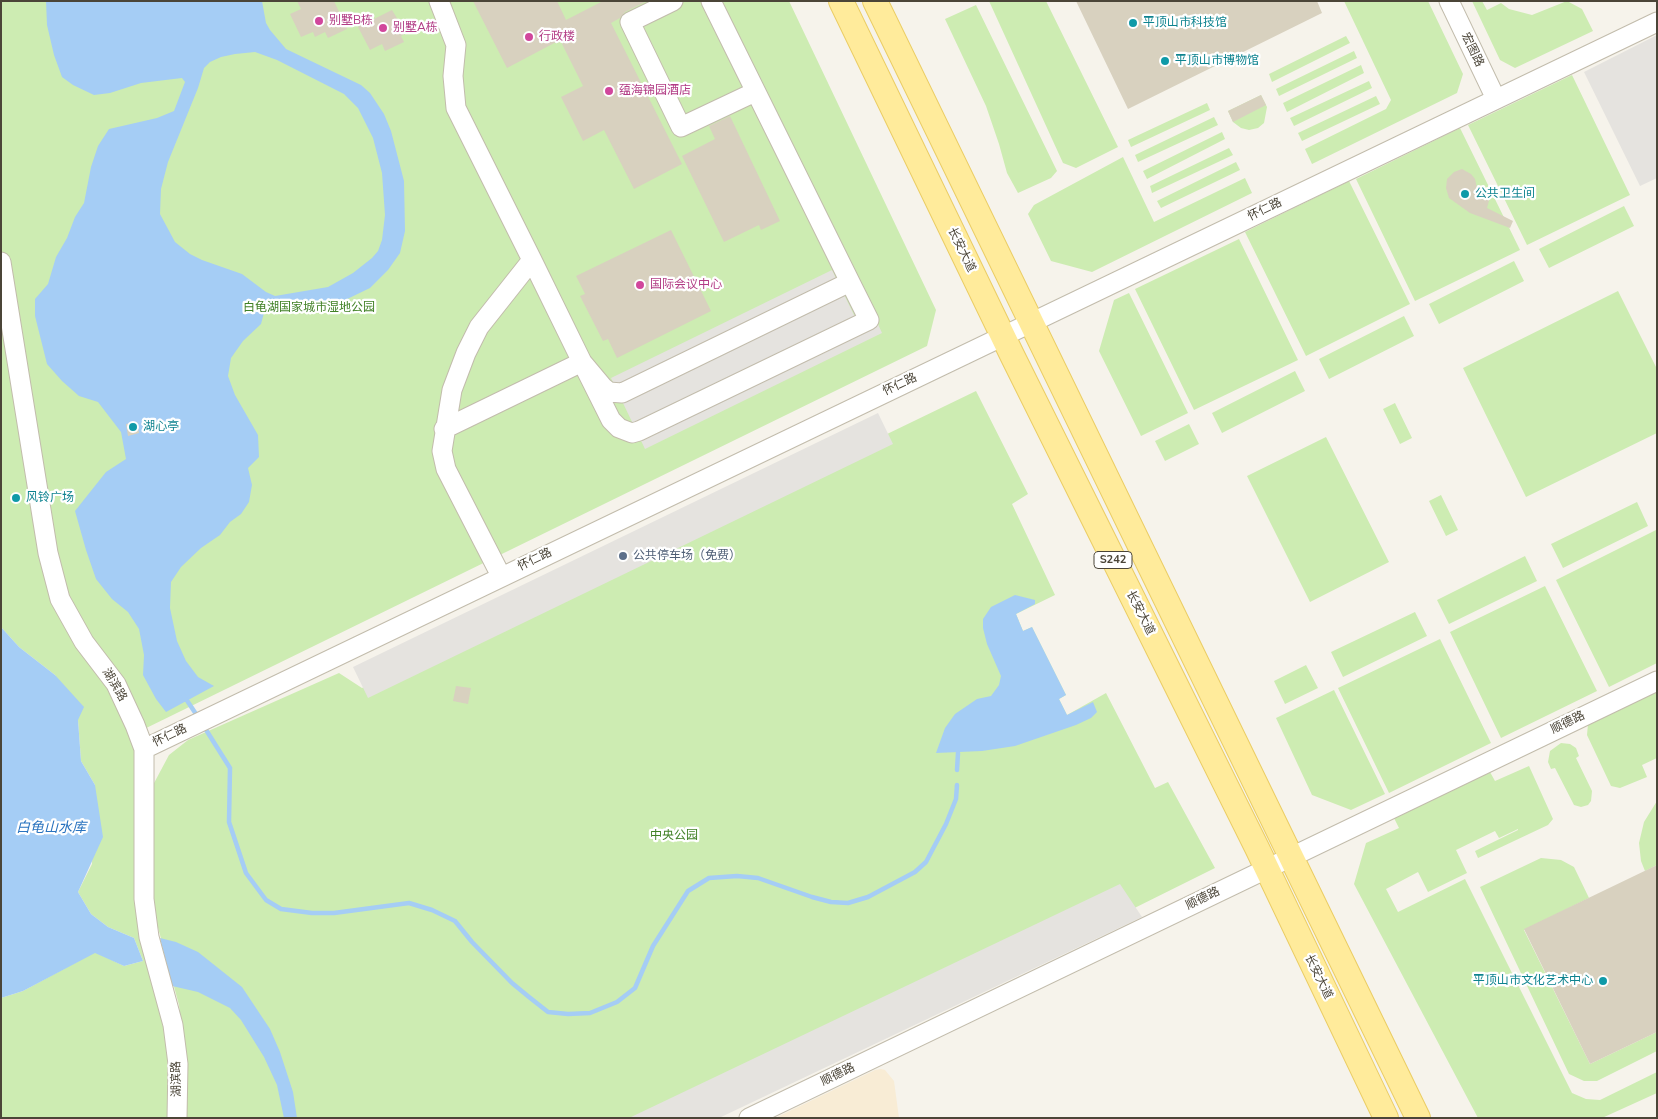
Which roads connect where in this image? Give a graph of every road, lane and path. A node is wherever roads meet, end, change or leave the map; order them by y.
1 (439, 1) edge
2 (673, 1) edge
3 (711, 1) edge
4 (841, 1) edge
5 (875, 1) edge
6 (1449, 1) edge
7 (1657, 22) edge
8 (755, 92) junction
9 (1496, 99) junction
10 (532, 260) junction
11 (1, 262) edge
12 (850, 282) junction
13 (1031, 323) junction
14 (1002, 337) junction
15 (582, 362) junction
16 (444, 429) junction
17 (501, 576) junction
18 (1657, 681) edge
19 (144, 749) junction
20 (1291, 856) junction
21 (1267, 868) junction
22 (177, 1118) edge
23 (749, 1118) edge
24 (1386, 1118) edge
25 (1418, 1118) edge

1 - 10 street
2 - 8 street
3 - 8 street
4 - 14 main road, 长安大道 / S242
5 - 13 main road, S242
6 - 9 street, 宏图路
7 - 9 street, 怀仁路
8 - 12 street
9 - 13 street, 怀仁路
10 - 15 street
10 - 16 street
11 - 19 street, 湖滨路
12 - 15 street
12 - 15 street
13 - 14 street, 怀仁路
13 - 20 main road, S242
14 - 17 street, 怀仁路
14 - 21 main road, 长安大道 / S242
15 - 16 street
16 - 17 street
17 - 19 street, 怀仁路
18 - 20 street, 顺德路
19 - 22 street, 湖滨路
20 - 21 street, 顺德路
20 - 25 main road, S242
21 - 23 street, 顺德路
21 - 24 main road, 长安大道 / S242

